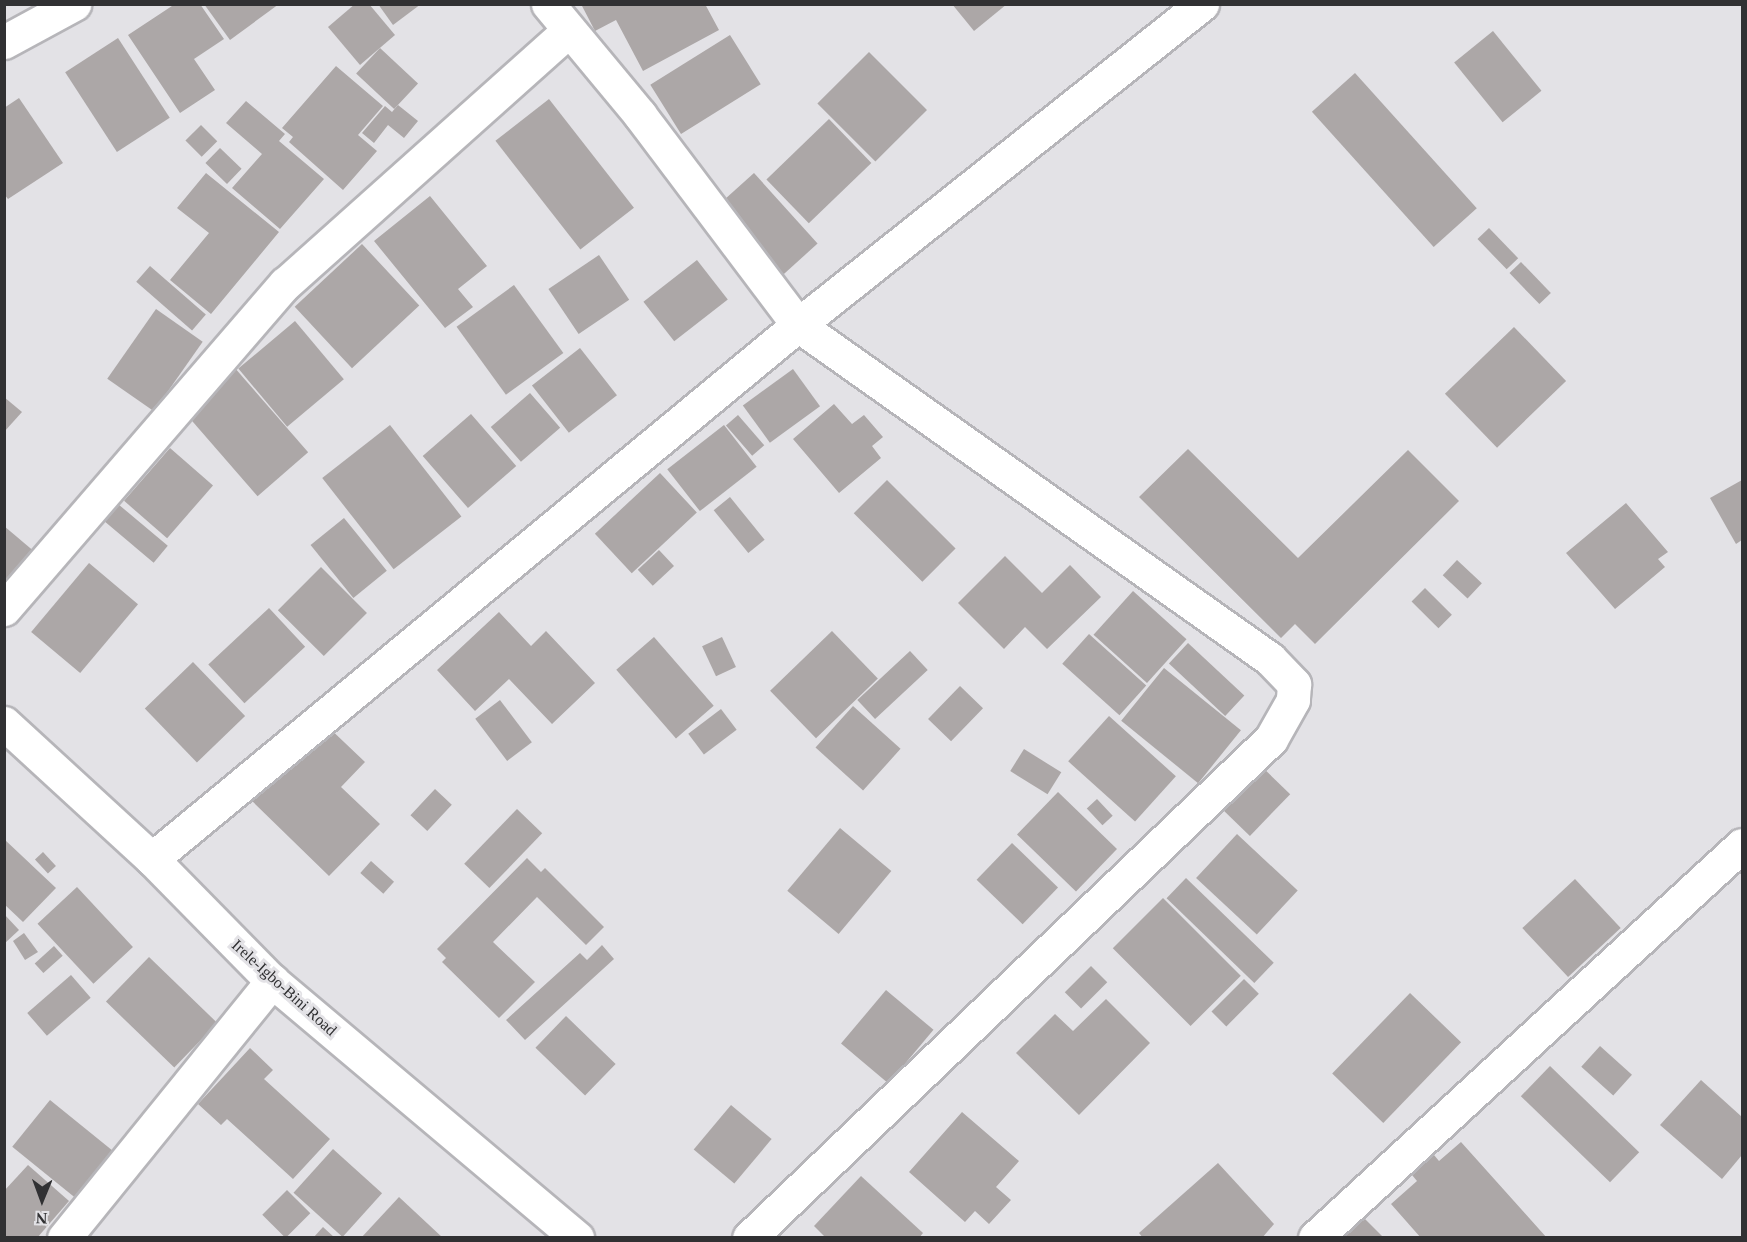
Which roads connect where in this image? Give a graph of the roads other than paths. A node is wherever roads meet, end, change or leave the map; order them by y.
1 (74, 4) edge
2 (549, 4) edge
3 (1202, 4) edge
4 (568, 31) junction
5 (4, 42) edge
6 (798, 325) junction
7 (4, 609) edge
8 (4, 723) edge
9 (1743, 845) edge
10 (152, 859) junction
11 (272, 981) junction
12 (64, 1238) edge
13 (577, 1238) edge
14 (749, 1238) edge
15 (1315, 1238) edge

1 - 5 street
2 - 4 street
3 - 6 street
4 - 6 street
4 - 7 street
6 - 10 street
6 - 14 street
8 - 10 street, Irele-Igbo-Bini Road
9 - 15 street
10 - 11 street, Irele-Igbo-Bini Road
11 - 12 street
11 - 13 street, Irele-Igbo-Bini Road

